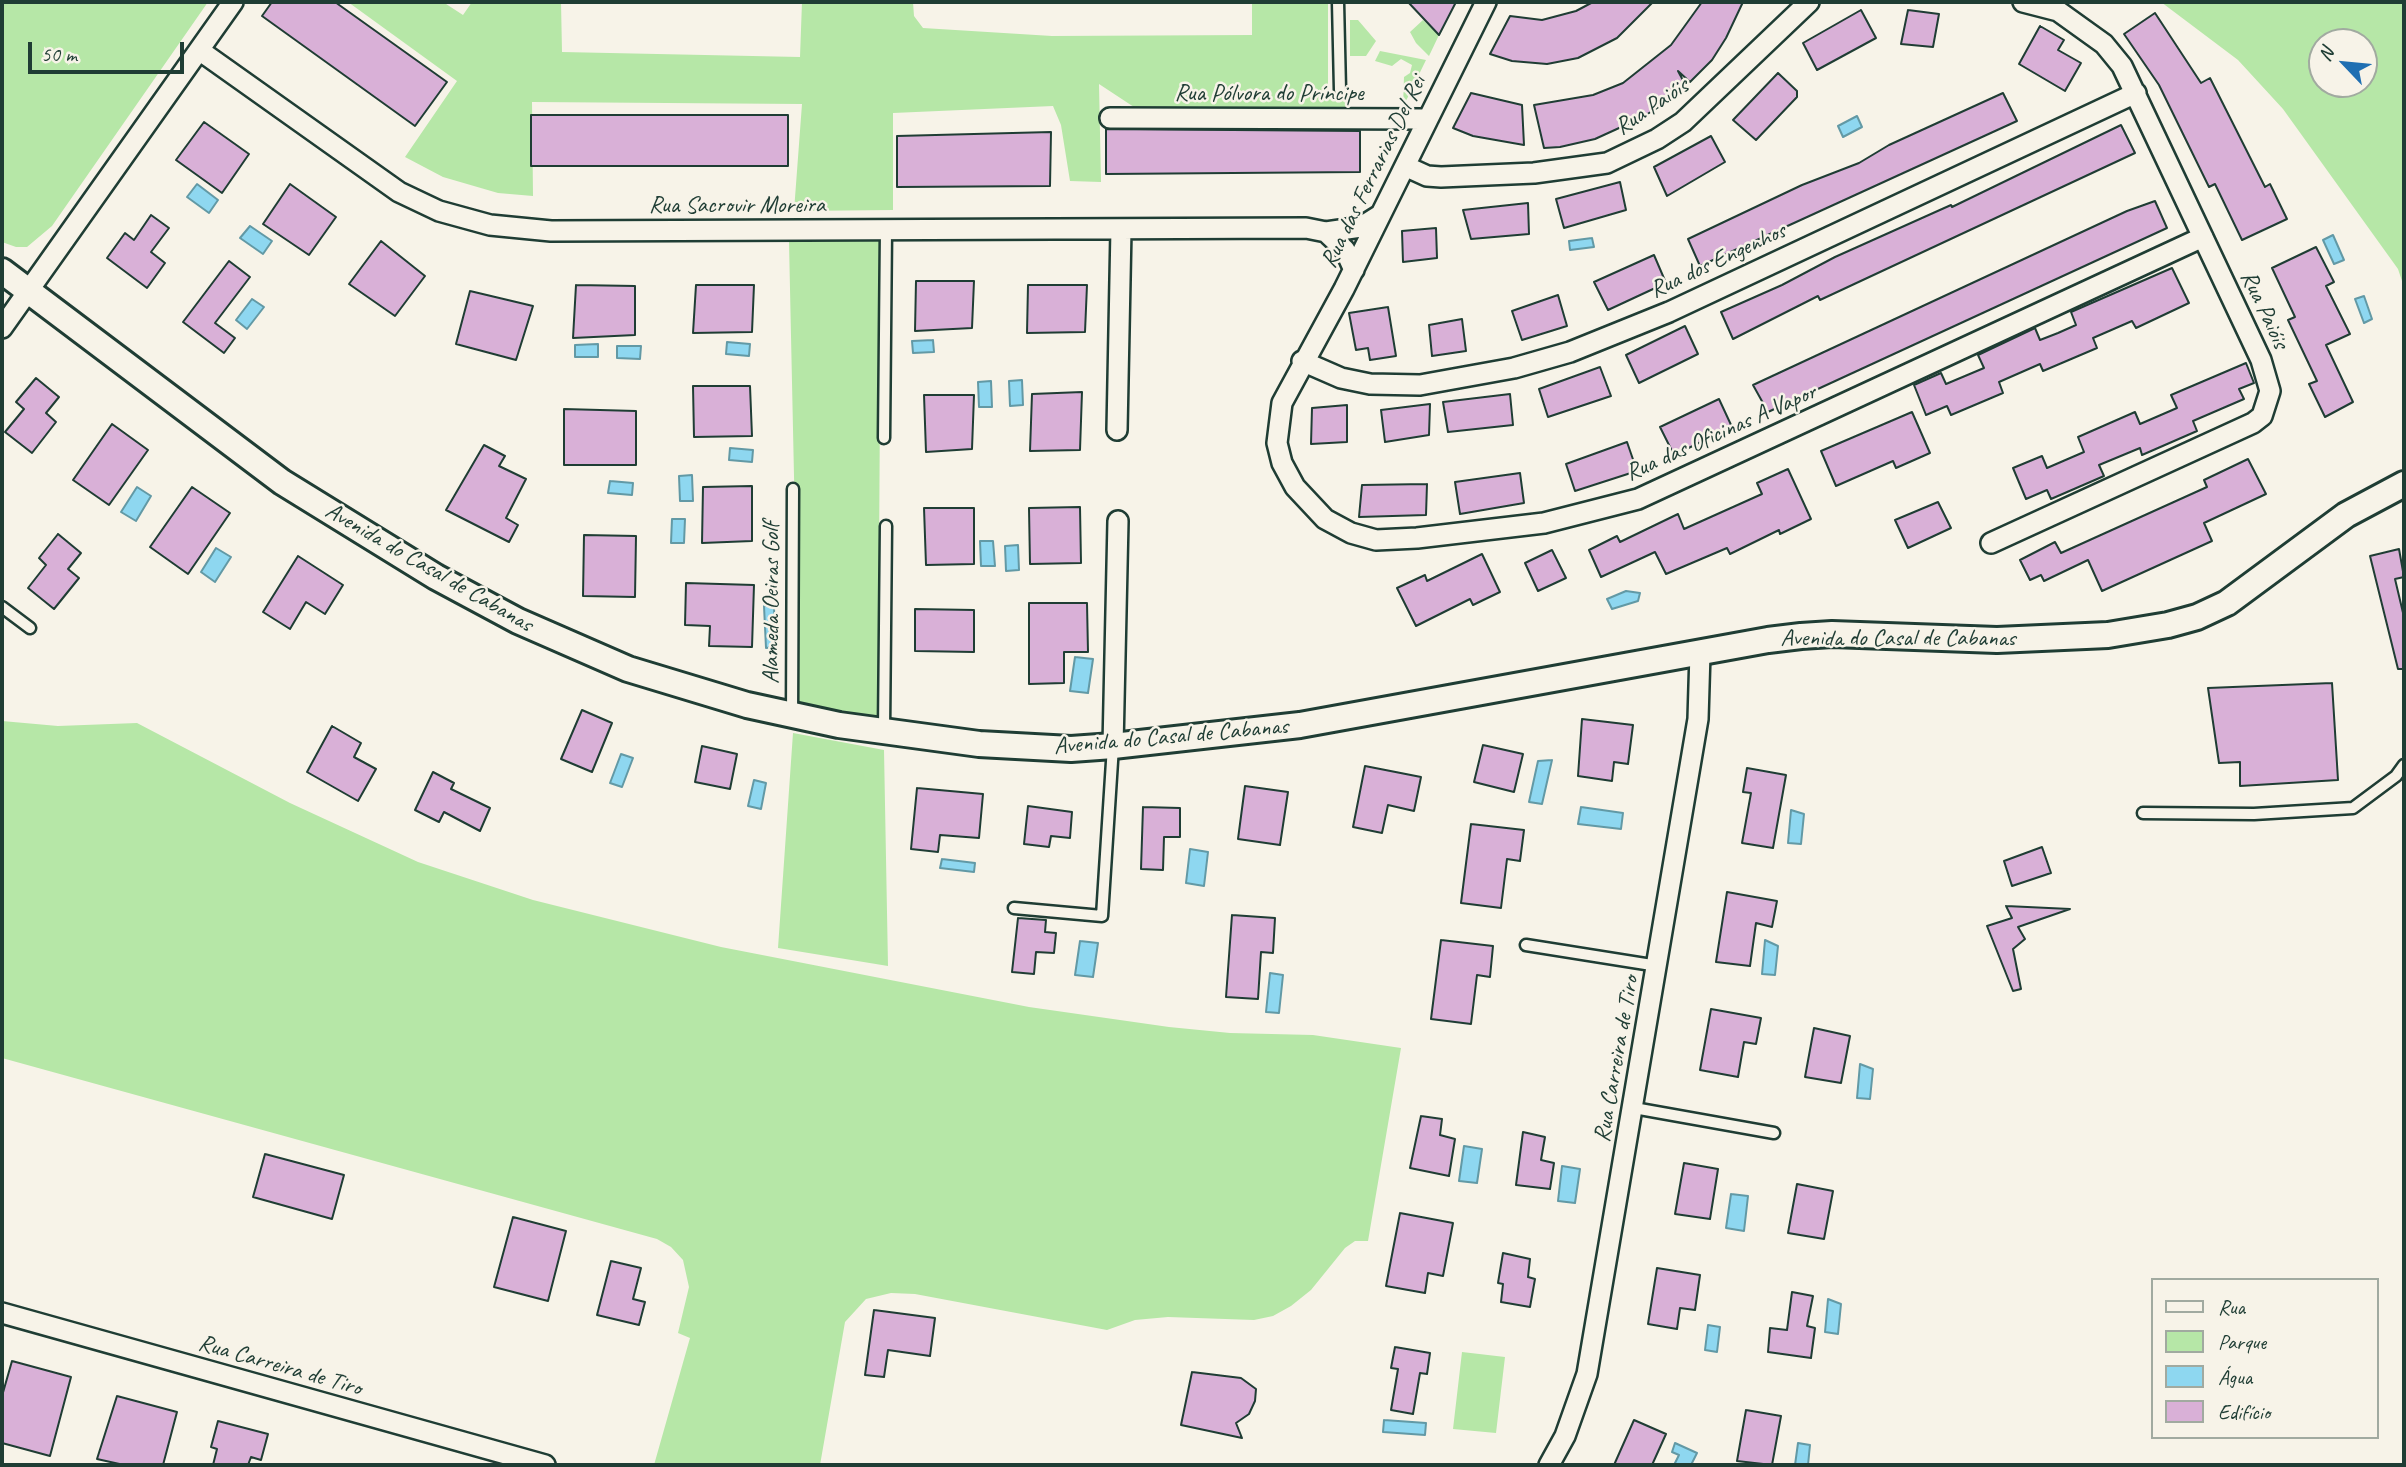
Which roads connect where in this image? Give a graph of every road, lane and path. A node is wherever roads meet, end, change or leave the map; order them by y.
1 (233, 2) edge
2 (1338, 2) edge
3 (1486, 2) edge
4 (1809, 2) edge
5 (2023, 2) edge
6 (199, 50) junction
7 (1340, 90) dead end
8 (2136, 93) junction
9 (1110, 118) dead end
10 (1428, 119) junction
11 (1405, 166) junction
12 (1381, 215) junction
13 (1121, 229) junction
14 (886, 230) junction
15 (1326, 232) junction
16 (2203, 237) junction
17 (1354, 270) junction
18 (2, 271) edge
19 (29, 290) junction
20 (2, 328) edge
21 (1302, 361) junction
22 (1117, 430) dead end
23 (884, 438) dead end
24 (2404, 484) edge
25 (793, 489) dead end
26 (1118, 521) dead end
27 (886, 526) dead end
28 (1991, 542) dead end
29 (2, 607) edge
30 (30, 628) dead end
31 (1700, 653) junction
32 (792, 717) junction
33 (884, 732) junction
34 (1113, 746) junction
35 (2404, 765) edge
36 (2143, 813) dead end
37 (1014, 908) dead end
38 (1526, 945) dead end
39 (1658, 966) junction
40 (1634, 1108) junction
41 (1774, 1133) dead end
42 (2, 1313) edge
43 (545, 1465) edge
44 (1549, 1465) edge

1 - 6 street
2 - 7 lane
3 - 10 street, Rua das Ferrarias Del Rei
4 - 11 street, Rua Paióis
5 - 8 street, Rua Paióis
6 - 14 street, Rua Sacrovir Moreira
6 - 19 street
8 - 16 street, Rua Paióis
8 - 21 street, Rua dos Engenhos
9 - 10 street, Rua Pólvora do Príncipe
10 - 11 street, Rua das Ferrarias Del Rei
11 - 12 street, Rua das Ferrarias Del Rei
12 - 15 street, Rua Sacrovir Moreira
12 - 17 street, Rua das Ferrarias Del Rei
13 - 14 street, Rua Sacrovir Moreira
13 - 15 street, Rua Sacrovir Moreira
13 - 22 street
14 - 23 lane
15 - 17 street
16 - 21 street, Rua das Oficinas A Vapor
16 - 28 street, Rua Paióis
17 - 21 street, Rua das Ferrarias Del Rei
18 - 19 street, Avenida do Casal de Cabanas
19 - 20 street
19 - 32 street, Avenida do Casal de Cabanas
24 - 31 street, Avenida do Casal de Cabanas
25 - 32 lane, Alameda Oeiras Golf
26 - 34 street
27 - 33 lane
29 - 30 lane
31 - 34 street, Avenida do Casal de Cabanas
31 - 39 street, Rua Carreira de Tiro
32 - 33 street, Avenida do Casal de Cabanas
33 - 34 street, Avenida do Casal de Cabanas
34 - 37 lane
35 - 36 lane
38 - 39 lane
39 - 40 street, Rua Carreira de Tiro
40 - 41 lane
40 - 44 street, Rua Carreira de Tiro
42 - 43 street, Rua Carreira de Tiro

